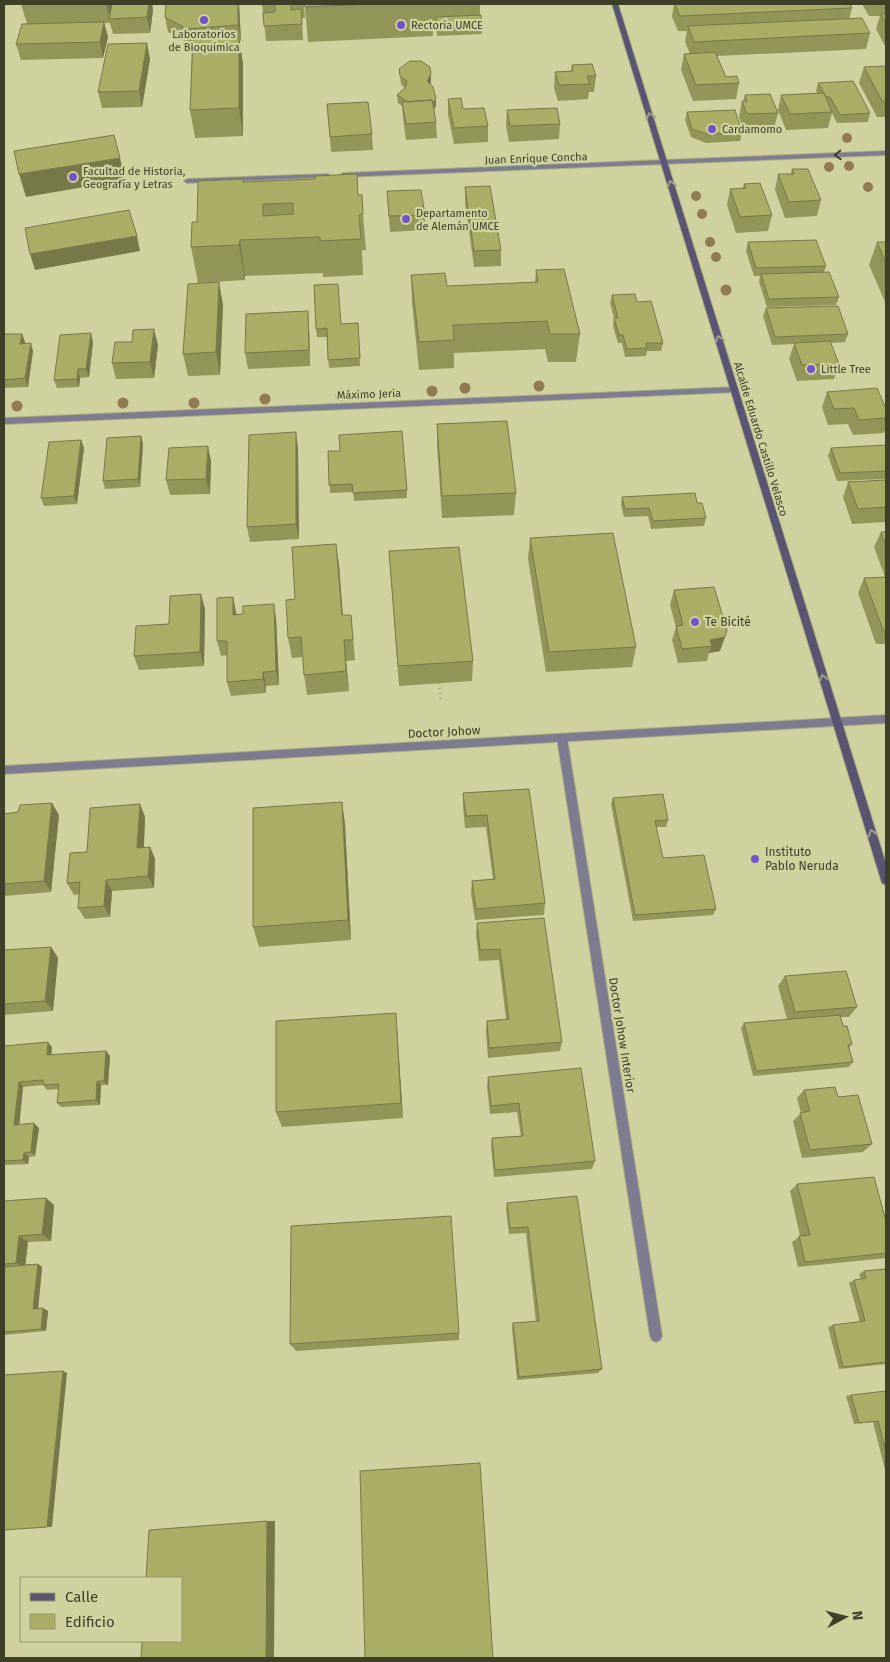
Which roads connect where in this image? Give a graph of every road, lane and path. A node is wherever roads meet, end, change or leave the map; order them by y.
1 (615, 4) edge
2 (886, 153) edge
3 (664, 163) junction
4 (187, 181) dead end
5 (735, 390) junction
6 (4, 421) edge
7 (439, 683) edge
8 (441, 702) dead end
9 (886, 719) edge
10 (837, 722) junction
11 (562, 738) junction
12 (4, 770) edge
13 (886, 880) edge
14 (656, 1336) dead end

3 -> 1 main road, Alcalde Eduardo Castillo Velasco
2 -> 3 street, Juan Enrique Concha
3 - 4 street, Juan Enrique Concha
5 -> 3 main road, Alcalde Eduardo Castillo Velasco
5 - 6 street, Máximo Jeria
10 -> 5 main road, Alcalde Eduardo Castillo Velasco
7 - 8 path
9 - 10 street, Doctor Johow
10 - 11 street, Doctor Johow
13 -> 10 main road, Alcalde Eduardo Castillo Velasco
11 - 12 street, Doctor Johow
11 - 14 street, Doctor Johow Interior

